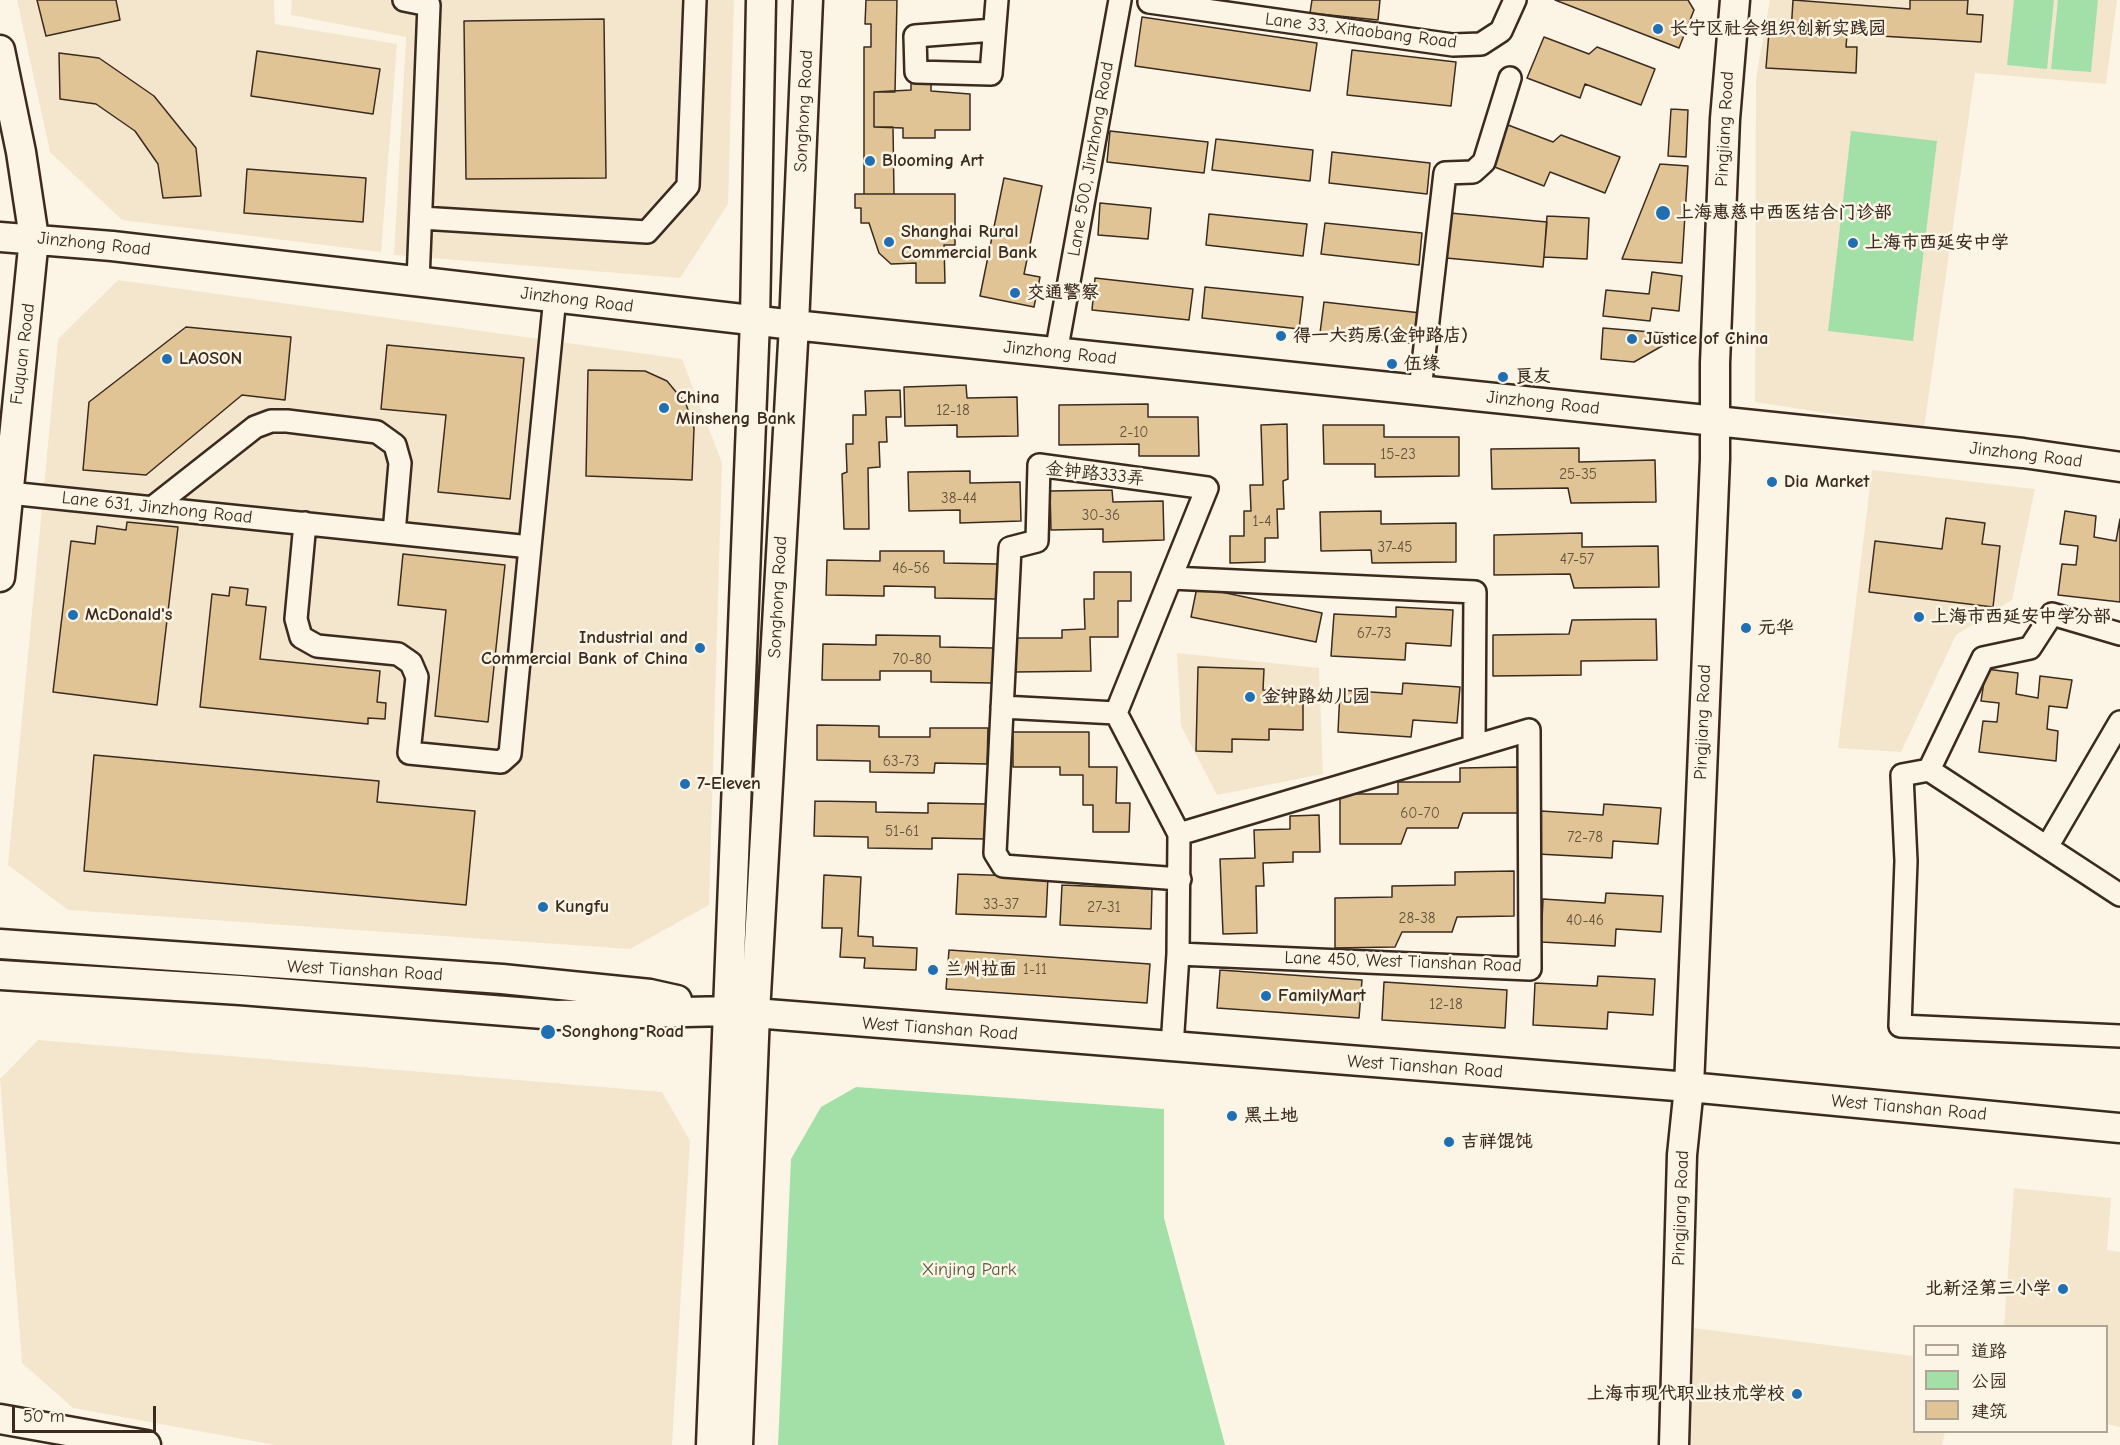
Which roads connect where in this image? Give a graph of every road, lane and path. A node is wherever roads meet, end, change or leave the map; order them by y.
1 (404, 0) edge
2 (695, 0) edge
3 (761, 0) edge
4 (808, 0) edge
5 (997, 0) edge
6 (1120, 0) edge
7 (1515, 0) edge
8 (1735, 0) edge
9 (1149, 2) dead end
10 (994, 30) dead end
11 (0, 50) edge
12 (1510, 78) dead end
13 (421, 218) junction
14 (0, 237) edge
15 (34, 238) junction
16 (418, 281) junction
17 (555, 297) junction
18 (755, 320) junction
19 (794, 325) junction
20 (1056, 353) junction
21 (1420, 390) junction
22 (1715, 423) junction
23 (2120, 467) edge
24 (9, 493) junction
25 (152, 508) junction
26 (305, 524) junction
27 (394, 533) junction
28 (530, 547) junction
29 (0, 577) edge
30 (1171, 578) junction
31 (2120, 634) edge
32 (1002, 707) junction
33 (1116, 713) junction
34 (2119, 724) edge
35 (1474, 745) junction
36 (1929, 770) junction
37 (1179, 834) junction
38 (2047, 847) junction
39 (1180, 879) junction
40 (2120, 895) edge
41 (0, 944) edge
42 (1178, 954) junction
43 (0, 975) edge
44 (742, 1012) junction
45 (2120, 1036) edge
46 (1172, 1047) junction
47 (1689, 1087) junction
48 (2120, 1128) edge
49 (0, 1419) edge
50 (146, 1445) edge
51 (711, 1445) edge
52 (738, 1445) edge
53 (1674, 1445) edge

1 - 13 street
2 - 13 street
3 - 18 main road, Songhong Road
4 - 19 main road, Songhong Road
5 - 10 street
6 - 20 street, Lane 500, Jinzhong Road
7 - 9 street, Lane 33, Xitaobang Road
8 - 22 main road, Pingjiang Road
11 - 15 main road, Fuquan Road
12 - 21 street
13 - 16 street
14 - 15 main road, Jinzhong Road
15 - 16 main road, Jinzhong Road
15 - 24 main road, Fuquan Road
16 - 17 main road, Jinzhong Road
17 - 18 main road, Jinzhong Road
17 - 28 street
18 - 19 main road, Jinzhong Road
18 - 44 main road, Songhong Road
19 - 20 main road, Jinzhong Road
19 - 44 main road, Songhong Road
20 - 21 main road, Jinzhong Road
21 - 22 main road, Jinzhong Road
22 - 23 main road, Jinzhong Road
22 - 47 main road, Pingjiang Road
24 - 25 street, Lane 631, Jinzhong Road
24 - 29 main road, Fuquan Road
25 - 26 street, Lane 631, Jinzhong Road
25 - 27 street
26 - 27 street, Lane 631, Jinzhong Road
26 - 28 street
27 - 28 street, Lane 631, Jinzhong Road
30 - 32 street, 金钟路333弄
30 - 33 street, 金钟路333弄
30 - 35 street
31 - 36 street
32 - 33 street
32 - 39 street
33 - 37 street
34 - 38 street
35 - 37 street, Lane 450, West Tianshan Road
35 - 42 street, Lane 450, West Tianshan Road
36 - 38 street
36 - 45 street
37 - 39 street
38 - 40 street
39 - 42 street
41 - 44 main road, West Tianshan Road
42 - 46 street
43 - 44 main road, West Tianshan Road
44 - 46 main road, West Tianshan Road
44 - 51 main road, Songhong Road
44 - 52 main road, Songhong Road
46 - 47 main road, West Tianshan Road
47 - 48 main road, West Tianshan Road
47 - 53 main road, Pingjiang Road
49 - 50 main road

